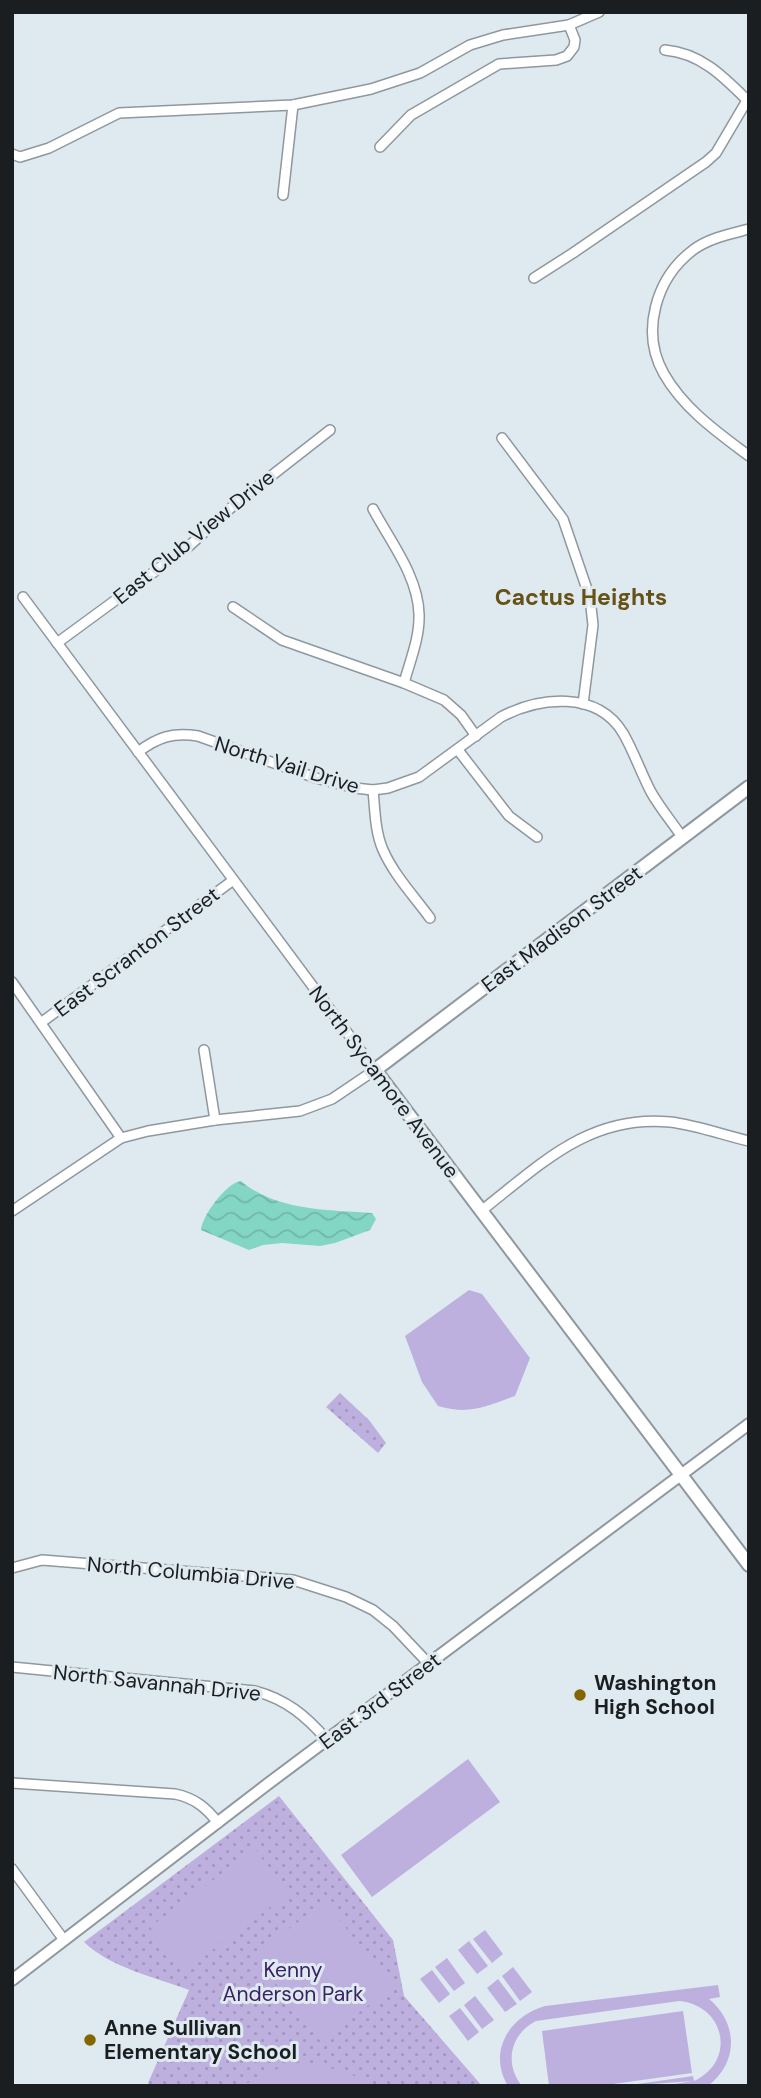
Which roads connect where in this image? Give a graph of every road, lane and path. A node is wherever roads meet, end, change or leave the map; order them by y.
1 (599, 12) edge
2 (569, 25) junction
3 (666, 50) dead end
4 (747, 98) edge
5 (293, 105) junction
6 (380, 147) dead end
7 (12, 154) edge
8 (284, 195) dead end
9 (749, 229) edge
10 (534, 278) dead end
11 (330, 430) dead end
12 (502, 438) dead end
13 (749, 456) edge
14 (373, 509) dead end
15 (23, 597) dead end
16 (233, 607) dead end
17 (57, 643) junction
18 (404, 683) junction
19 (583, 704) junction
20 (476, 736) junction
21 (458, 750) junction
22 (138, 752) junction
23 (749, 787) edge
24 (373, 790) junction
25 (537, 837) dead end
26 (682, 837) junction
27 (233, 881) junction
28 (430, 918) dead end
29 (12, 982) edge
30 (42, 1022) junction
31 (204, 1050) dead end
32 (375, 1070) junction
33 (215, 1120) junction
34 (121, 1138) junction
35 (749, 1141) edge
36 (12, 1211) edge
37 (481, 1211) junction
38 (749, 1424) edge
39 (682, 1475) junction
40 (749, 1565) edge
41 (12, 1568) edge
42 (429, 1664) junction
43 (12, 1667) edge
44 (327, 1740) junction
45 (12, 1783) edge
46 (218, 1822) junction
47 (12, 1869) edge
48 (64, 1940) junction
49 (12, 1980) edge

1 - 2 street
2 - 5 street
2 - 6 street
3 - 4 street
4 - 10 street
5 - 7 street
5 - 8 street
9 - 13 street
11 - 17 street, East Club View Drive
12 - 19 street
14 - 18 street
15 - 17 street, North Sycamore Avenue
16 - 18 street
17 - 22 street, North Sycamore Avenue
18 - 20 street
19 - 20 street, North Vail Drive
19 - 26 street, North Vail Drive
20 - 21 street, North Vail Drive
21 - 24 street, North Vail Drive
21 - 25 street
22 - 24 street, North Vail Drive
22 - 27 street, North Sycamore Avenue
23 - 26 main road, East Madison Street
24 - 28 street
26 - 32 main road, East Madison Street
27 - 30 street, East Scranton Street
27 - 32 street, North Sycamore Avenue
29 - 30 street
30 - 34 street
31 - 33 street
32 - 33 street
32 - 37 main road, North Sycamore Avenue
33 - 34 street
34 - 36 street
35 - 37 street
37 - 39 main road, North Sycamore Avenue
38 - 39 street, East 3rd Street
39 - 40 main road, North Sycamore Avenue
39 - 42 street, East 3rd Street
41 - 42 street, North Columbia Drive
42 - 44 street, East 3rd Street
43 - 44 street, North Savannah Drive
44 - 46 street, East 3rd Street
45 - 46 street
46 - 48 street, East 3rd Street
47 - 48 street
48 - 49 street, East 3rd Street

